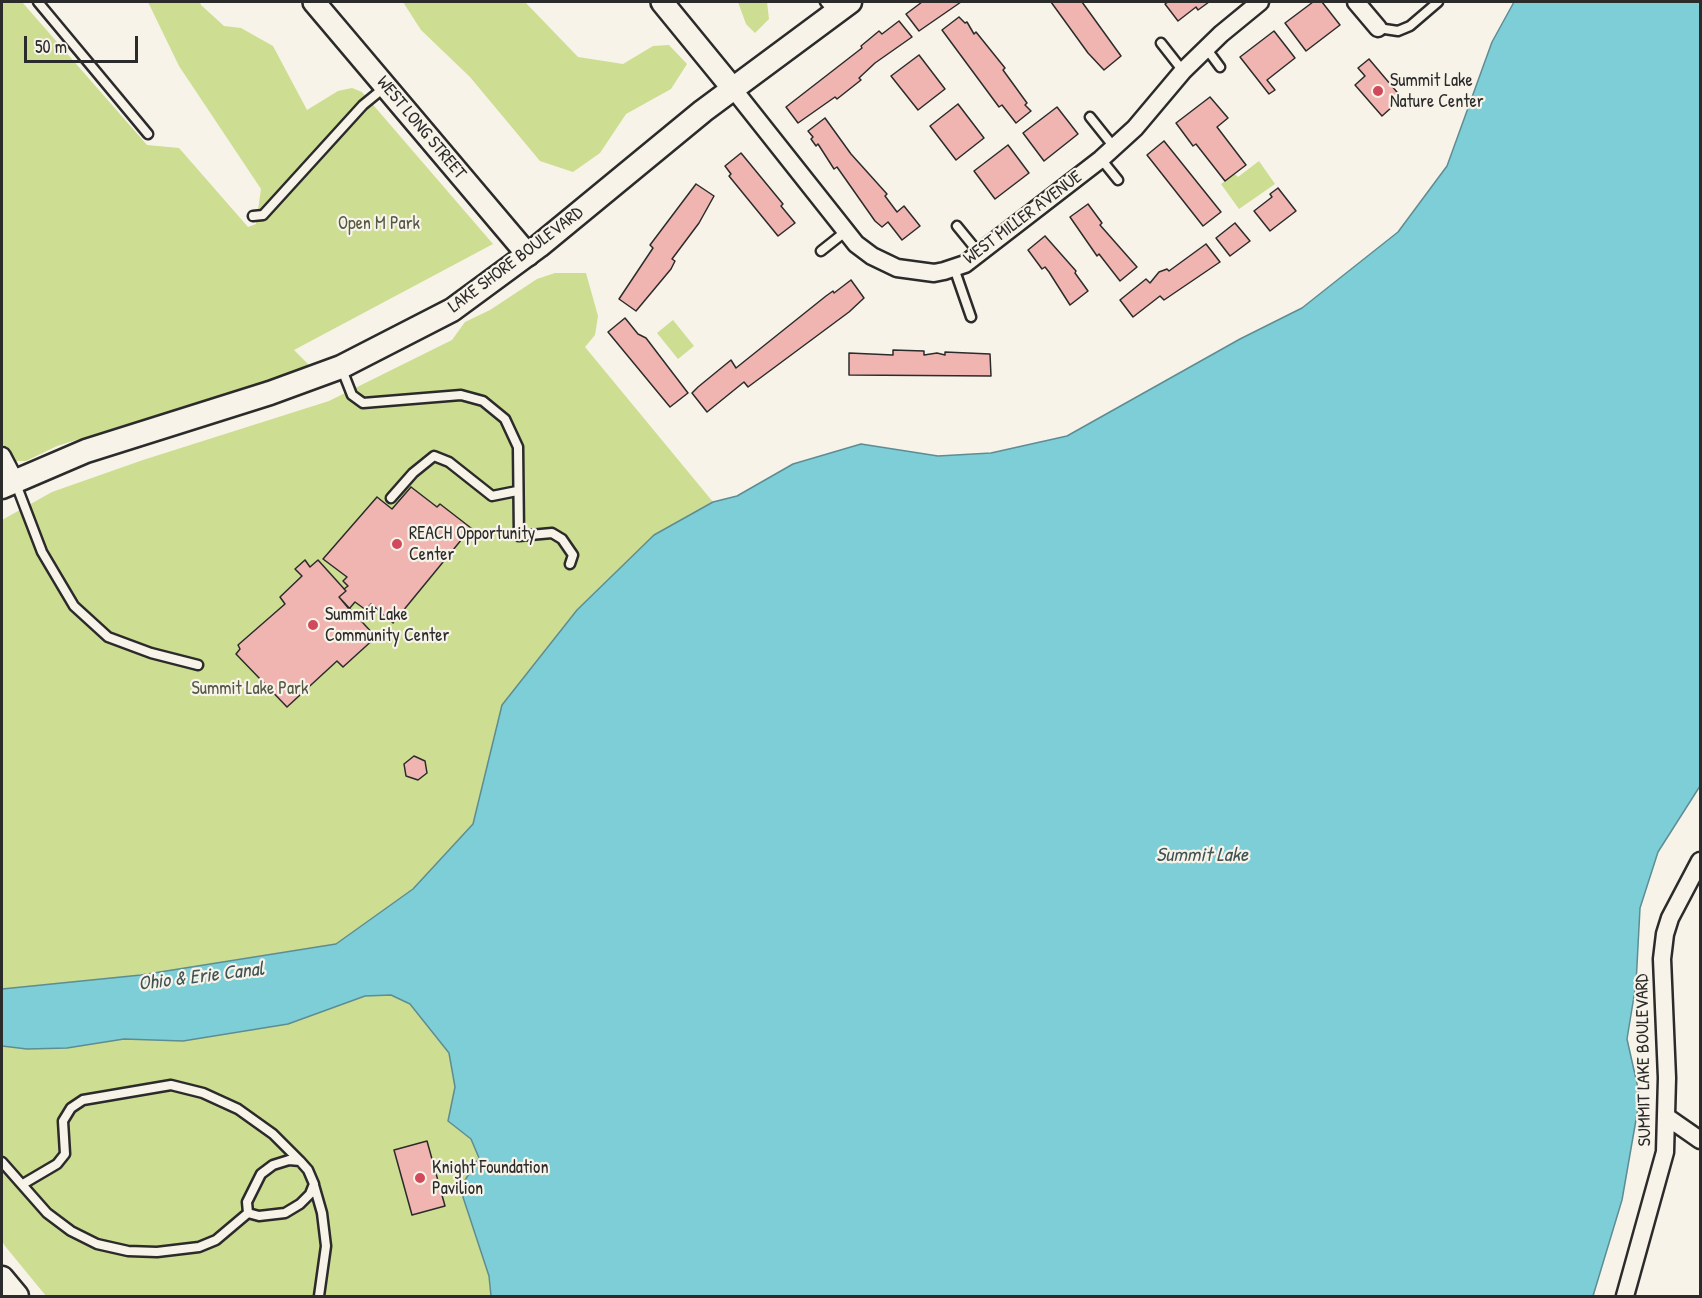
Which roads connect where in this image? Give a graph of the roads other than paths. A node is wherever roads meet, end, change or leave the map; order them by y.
1 (38, 2) edge
2 (314, 2) edge
3 (662, 2) edge
4 (1260, 2) edge
5 (1356, 2) edge
6 (1438, 2) edge
7 (836, 6) edge
8 (1378, 28) joint
9 (1161, 42) dead end
10 (1206, 48) junction
11 (1220, 67) dead end
12 (1183, 71) junction
13 (386, 87) junction
14 (734, 90) junction
15 (1090, 117) dead end
16 (148, 134) dead end
17 (1107, 153) junction
18 (1118, 180) dead end
19 (253, 216) dead end
20 (957, 226) dead end
21 (845, 232) junction
22 (821, 251) dead end
23 (979, 253) junction
24 (528, 255) junction
25 (954, 268) junction
26 (971, 317) dead end
27 (340, 367) junction
28 (2, 456) edge
29 (8, 484) edge
30 (517, 491) junction
31 (391, 498) dead end
32 (570, 564) dead end
33 (198, 665) dead end
34 (1701, 861) edge
35 (1695, 887) edge
36 (1667, 1117) junction
37 (1701, 1140) edge
38 (300, 1161) junction
39 (2, 1162) edge
40 (23, 1184) junction
41 (314, 1184) junction
42 (248, 1213) junction
43 (2, 1278) edge
44 (17, 1296) edge
45 (319, 1296) edge
46 (1624, 1296) edge

1 - 16 lane
2 - 13 street, WEST LONG STREET
3 - 14 street, WEST MILLER AVENUE
4 - 10 street, WEST MILLER AVENUE
5 - 8 street
6 - 8 lane
7 - 14 main road, LAKE SHORE BOULEVARD
9 - 12 lane
10 - 11 lane
10 - 12 street, WEST MILLER AVENUE
12 - 17 street, WEST MILLER AVENUE
13 - 19 lane
13 - 24 street, WEST LONG STREET
14 - 21 street, WEST MILLER AVENUE
14 - 24 main road, LAKE SHORE BOULEVARD
15 - 17 lane
17 - 18 lane
17 - 23 street, WEST MILLER AVENUE
20 - 23 lane
21 - 22 lane
21 - 25 street, WEST MILLER AVENUE
23 - 25 street, WEST MILLER AVENUE
24 - 27 main road, LAKE SHORE BOULEVARD
25 - 26 lane
27 - 29 main road, LAKE SHORE BOULEVARD
27 - 30 lane
28 - 29 street
29 - 33 lane
30 - 31 lane
30 - 32 lane
34 - 35 street, SUMMIT LAKE BOULEVARD
35 - 36 street, SUMMIT LAKE BOULEVARD
36 - 37 street
36 - 46 street, SUMMIT LAKE BOULEVARD
38 - 40 lane
38 - 41 lane
38 - 42 lane
39 - 40 lane
40 - 42 lane
41 - 42 lane
41 - 45 lane
43 - 44 main road

